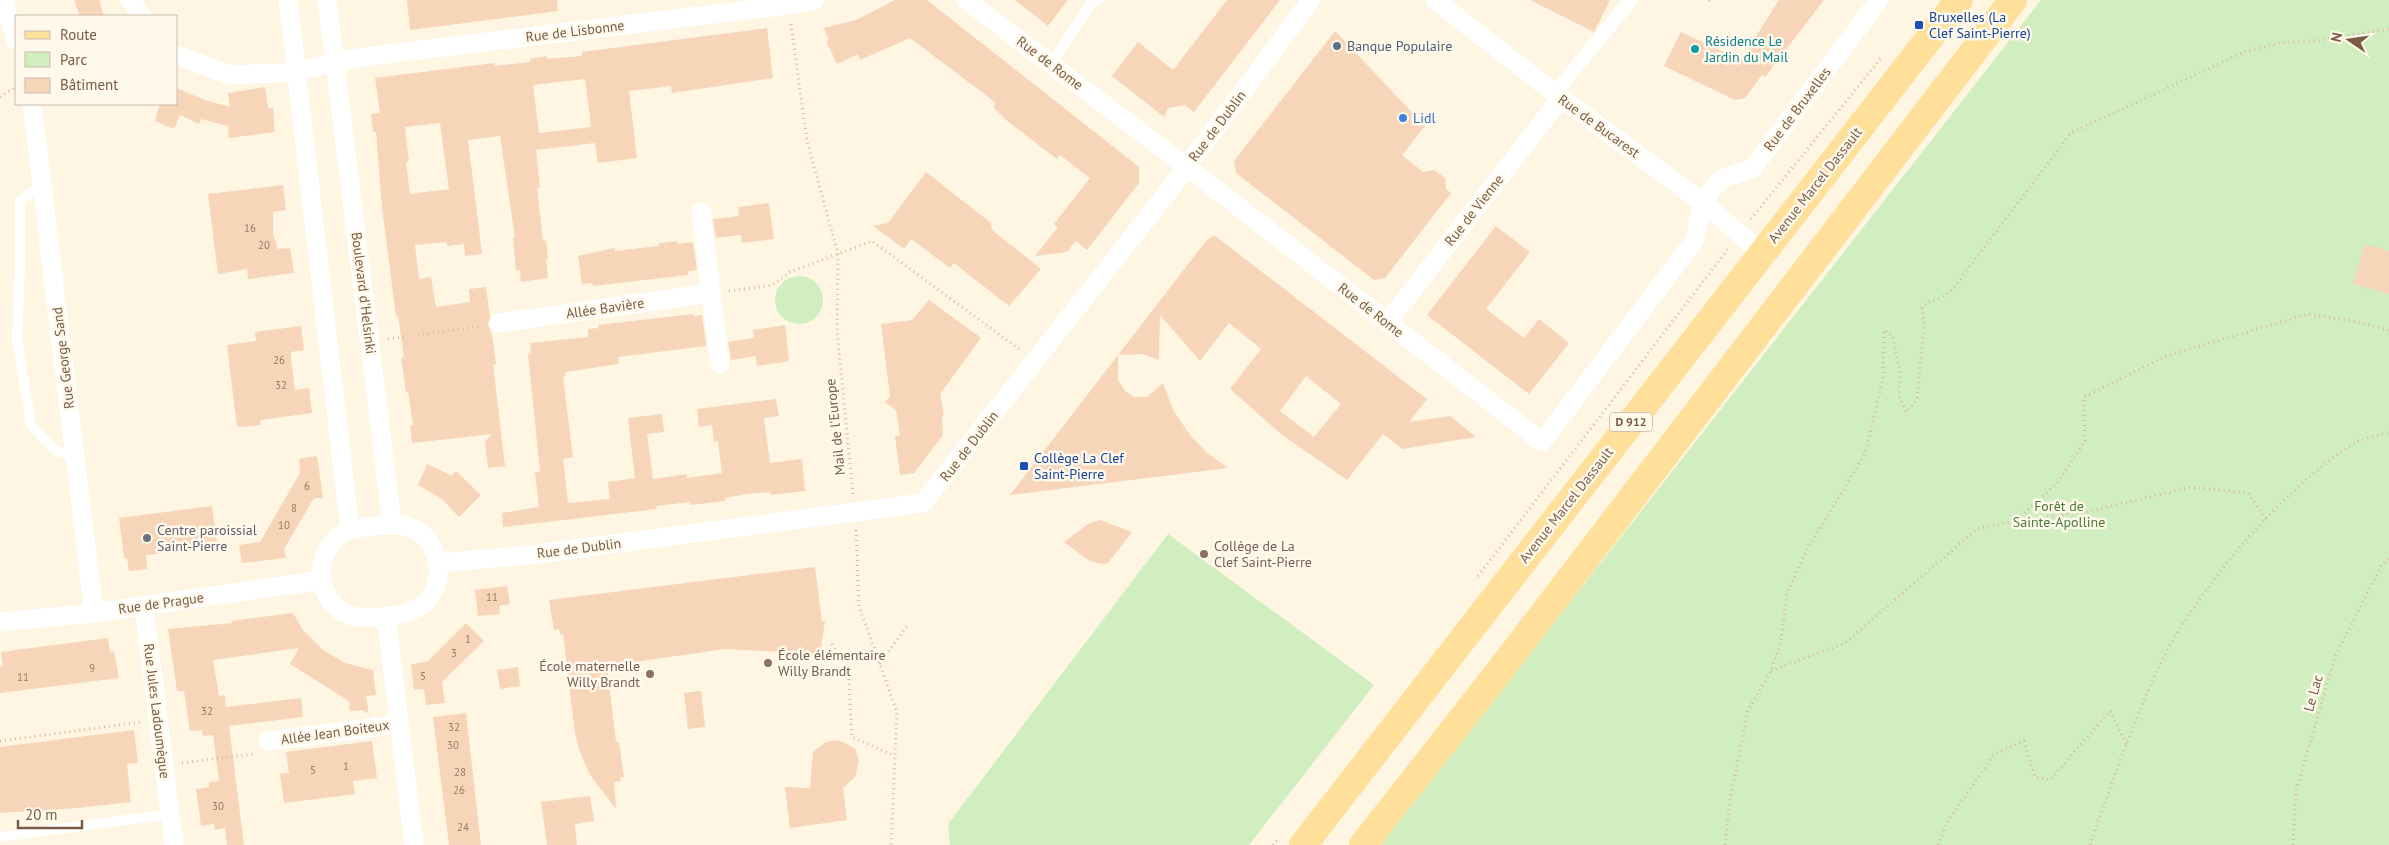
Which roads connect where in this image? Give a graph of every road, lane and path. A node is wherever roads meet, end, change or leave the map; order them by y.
1 (3, 0) edge
2 (130, 0) edge
3 (288, 0) edge
4 (327, 0) edge
5 (815, 0) edge
6 (966, 0) edge
7 (1095, 0) edge
8 (1311, 0) edge
9 (1435, 0) edge
10 (1631, 0) edge
11 (1879, 0) edge
12 (1959, 0) edge
13 (2013, 0) edge
14 (789, 6) junction
15 (141, 15) edge
16 (2389, 29) edge
17 (15, 37) edge
18 (1886, 51) dead end
19 (178, 56) edge
20 (335, 62) junction
21 (1051, 64) junction
22 (297, 72) junction
23 (15, 88) edge
24 (1558, 96) junction
25 (0, 97) edge
26 (32, 105) edge
27 (1187, 167) junction
28 (42, 185) junction
29 (1702, 202) junction
30 (701, 212) dead end
31 (1739, 235) junction
32 (1762, 253) junction
33 (838, 254) junction
34 (711, 293) junction
35 (499, 323) joint
36 (1387, 323) junction
37 (2389, 331) edge
38 (418, 335) dead end
39 (1036, 361) junction
40 (720, 365) dead end
41 (2389, 432) edge
42 (75, 456) junction
43 (855, 512) junction
44 (2266, 520) junction
45 (2016, 521) junction
46 (392, 524) junction
47 (350, 530) junction
48 (2389, 559) edge
49 (438, 563) junction
50 (322, 580) junction
51 (1473, 583) dead end
52 (144, 606) junction
53 (94, 613) junction
54 (386, 616) junction
55 (0, 622) edge
56 (908, 624) dead end
57 (832, 644) dead end
58 (880, 664) junction
59 (1772, 671) junction
60 (158, 719) junction
61 (399, 724) junction
62 (0, 741) edge
63 (268, 741) joint
64 (2127, 746) junction
65 (896, 756) junction
66 (164, 766) junction
67 (170, 814) junction
68 (0, 837) edge
69 (1291, 841) edge
70 (174, 845) edge
71 (414, 845) edge
72 (891, 845) edge
73 (1273, 845) edge
74 (1363, 845) edge
75 (1725, 845) edge
76 (1938, 845) edge
77 (2090, 845) edge
78 (2293, 845) edge

1 - 17 street
2 - 15 street
3 - 22 street
4 - 20 street, Boulevard d'Helsinki
5 - 14 street, Rue de Lisbonne
6 - 21 street, Rue de Rome
7 - 21 lane
8 - 27 street, Rue de Dublin
9 - 24 street, Rue de Bucarest
10 - 24 street
11 - 29 street, Rue de Bruxelles
12 - 32 main road, Avenue Marcel Dassault / D 912
13 - 74 main road
14 - 20 street, Rue de Lisbonne
14 - 33 path, Mail de l'Europe
16 - 59 path
18 - 31 path
19 - 22 street
20 - 22 street
20 - 46 street, Boulevard d'Helsinki
21 - 27 street, Rue de Rome
22 - 47 street
23 - 25 path
24 - 29 street, Rue de Bucarest
24 - 36 street, Rue de Vienne
26 - 28 street, Rue George Sand
27 - 36 street, Rue de Rome
27 - 39 street, Rue de Dublin
28 - 42 street, Rue George Sand
28 - 42 lane
29 - 31 street, Rue de Bucarest
29 - 36 street, Rue de Rome
30 - 34 street
31 - 32 street, Rue de Bucarest
31 - 51 path
32 - 69 main road, Avenue Marcel Dassault / D 912
33 - 34 path
33 - 39 path
33 - 43 path, Mail de l'Europe
34 - 35 street, Allée Bavière
34 - 40 street
35 - 38 path
37 - 45 path
39 - 43 street, Rue de Dublin
41 - 44 path
42 - 53 street, Rue George Sand
43 - 49 street, Rue de Dublin
43 - 58 path, Mail de l'Europe
44 - 45 path
44 - 64 path
45 - 59 path
46 - 47 street
46 - 49 street
47 - 50 street
48 - 78 path, Le Lac
49 - 54 street
50 - 52 street, Rue de Prague
50 - 54 street
52 - 53 street, Rue de Prague
52 - 60 street, Rue Jules Ladoumègue
53 - 55 street, Rue de Prague
54 - 61 street
56 - 58 path
57 - 65 path
58 - 65 path, Mail de l'Europe
59 - 75 path
60 - 62 path
60 - 66 street, Rue Jules Ladoumègue
61 - 63 street, Allée Jean Boiteux
61 - 71 street
63 - 66 path, Allée Jean Boiteux
64 - 76 path
64 - 77 path
65 - 72 path, Mail de l'Europe
66 - 67 street, Rue Jules Ladoumègue
67 - 68 lane
67 - 70 street, Rue Jules Ladoumègue
69 - 73 path

